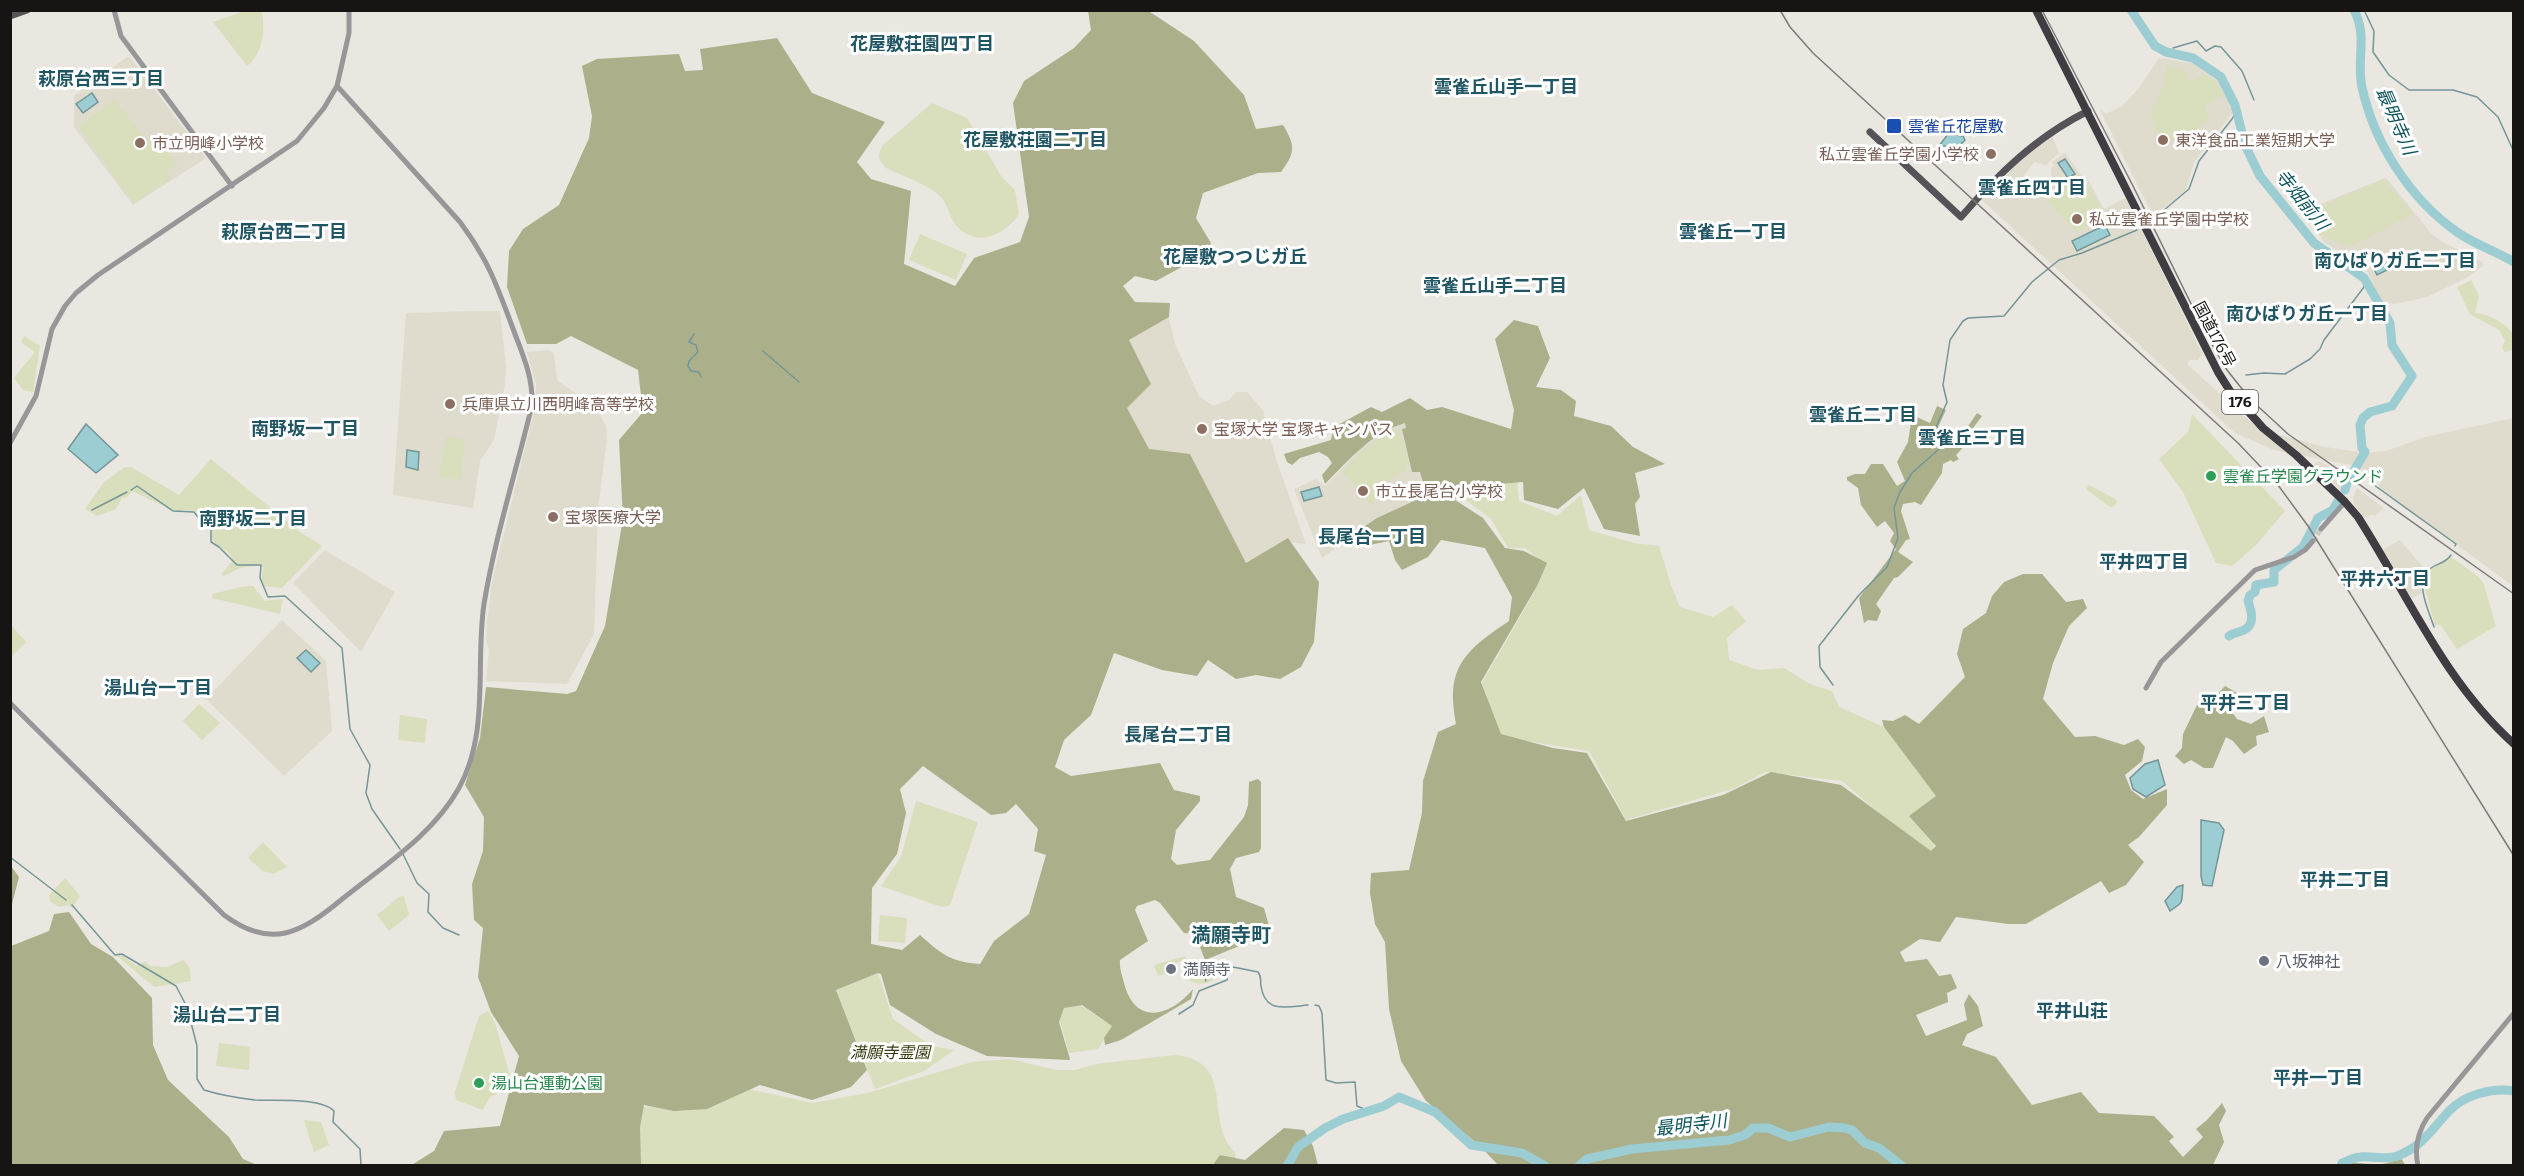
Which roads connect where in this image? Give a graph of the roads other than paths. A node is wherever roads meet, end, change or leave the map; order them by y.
1 (27, 10) edge
2 (114, 10) edge
3 (349, 10) edge
4 (2036, 10) edge
5 (10, 16) edge
6 (337, 86) junction
7 (2088, 111) junction
8 (1870, 132) dead end
9 (232, 186) junction
10 (10, 443) edge
11 (2345, 502) junction
12 (2321, 529) tunnel mouth
13 (2313, 541) tunnel mouth
14 (2146, 688) dead end
15 (10, 703) edge
16 (2514, 744) edge
17 (2514, 1013) edge
18 (2418, 1164) edge

1 - 5 main road
2 - 9 street
3 - 6 street
4 - 7 highway, 国道176号 / 176
6 - 9 street
6 - 15 street
7 - 8 main road
7 - 11 highway, 国道176号 / 176
9 - 10 street
11 - 12 street
11 - 16 highway, 国道176号 / 176
13 - 14 street
17 - 18 street

